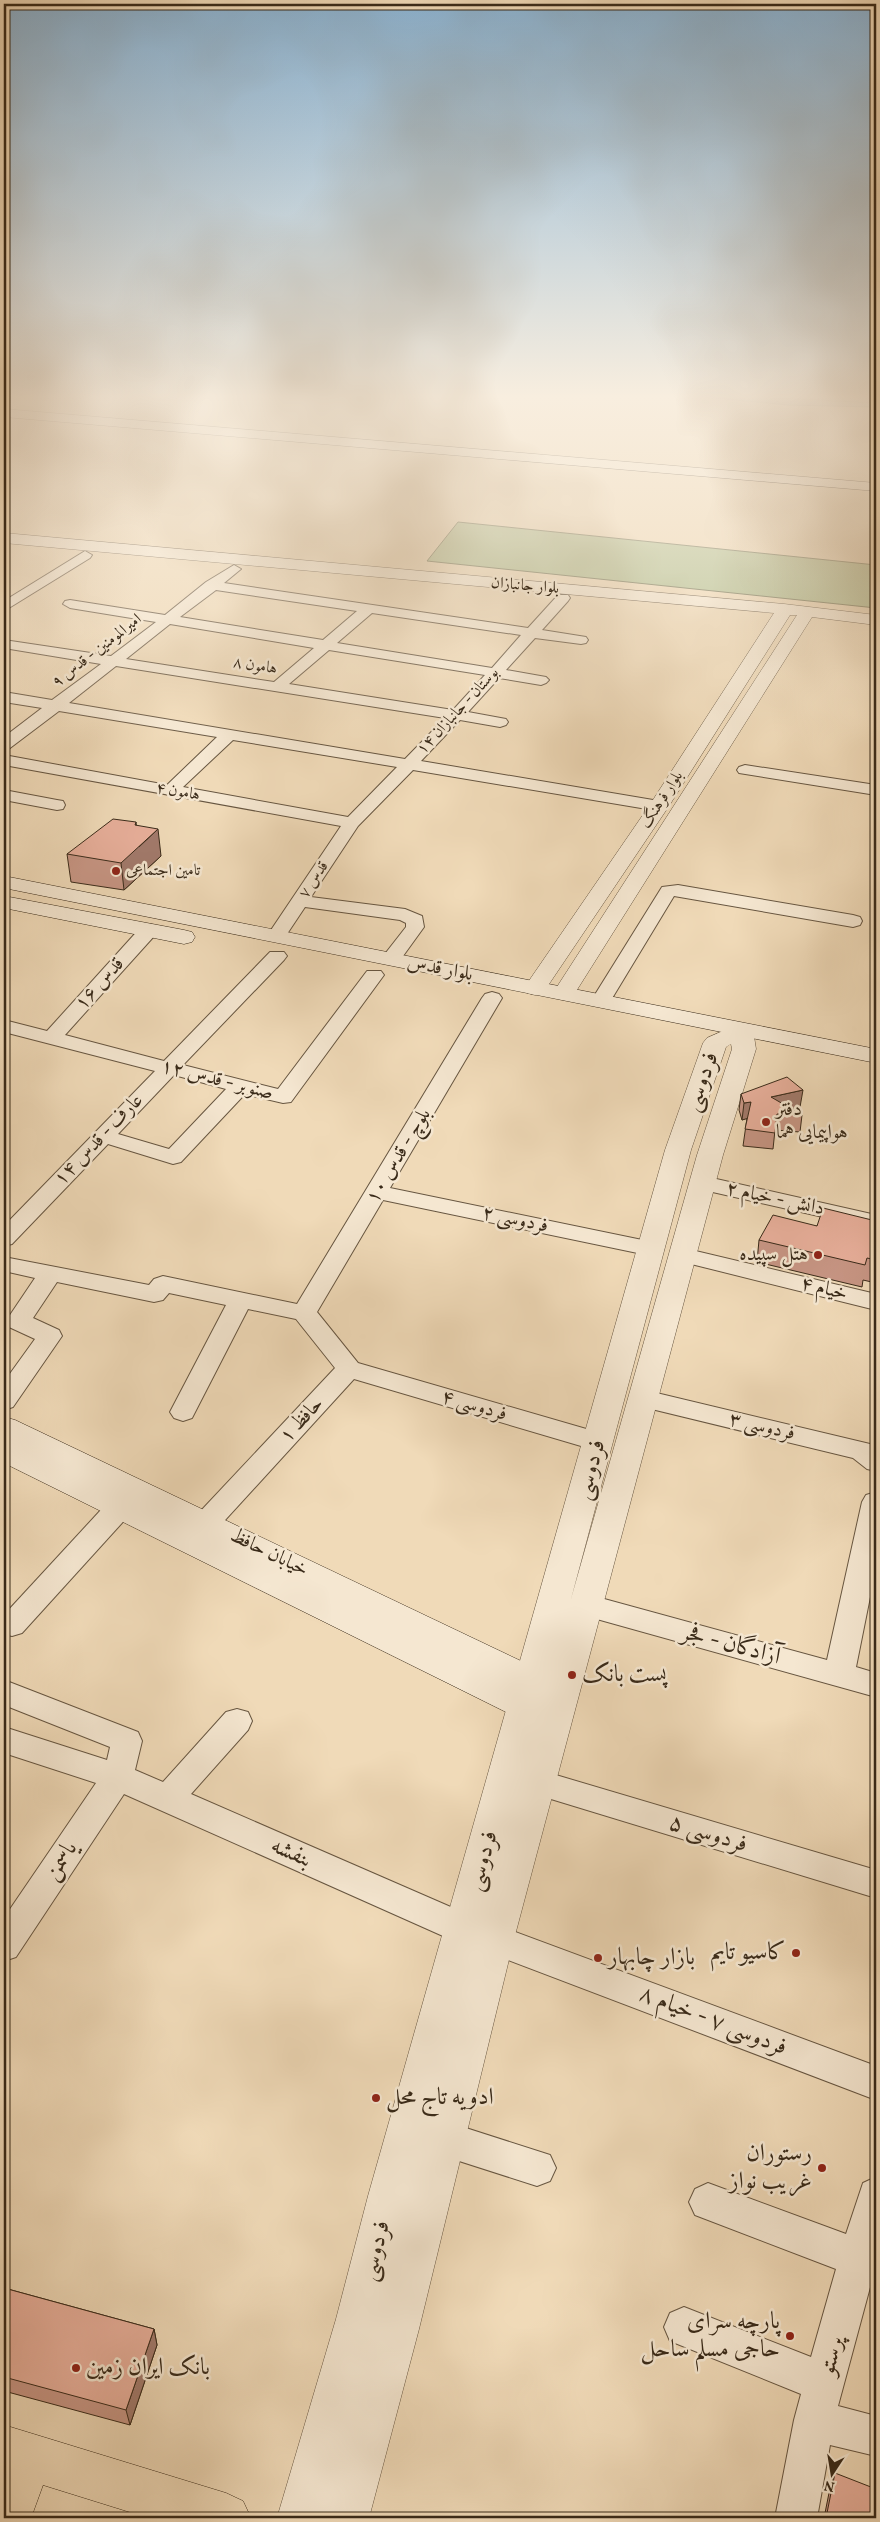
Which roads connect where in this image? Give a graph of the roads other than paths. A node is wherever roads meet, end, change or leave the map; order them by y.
1 (4, 538) edge
2 (4, 547) edge
3 (85, 555) junction
4 (234, 569) junction
5 (351, 576) junction
6 (211, 585) junction
7 (562, 598) junction
8 (70, 604) dead end
9 (4, 607) edge
10 (369, 608) junction
11 (782, 614) junction
12 (805, 616) junction
13 (166, 620) junction
14 (876, 620) edge
15 (876, 628) edge
16 (530, 632) junction
17 (768, 637) junction
18 (581, 640) dead end
19 (790, 640) junction
20 (4, 644) edge
21 (326, 645) junction
22 (113, 661) junction
23 (495, 672) junction
24 (541, 680) dead end
25 (277, 687) junction
26 (4, 697) edge
27 (55, 706) junction
28 (457, 715) junction
29 (500, 722) dead end
30 (229, 735) junction
31 (4, 745) edge
32 (4, 760) edge
33 (408, 764) junction
34 (745, 770) dead end
35 (171, 790) junction
36 (876, 790) edge
37 (4, 795) edge
38 (57, 806) dead end
39 (659, 806) junction
40 (352, 824) junction
41 (4, 882) edge
42 (300, 901) junction
43 (4, 902) edge
44 (853, 921) dead end
45 (149, 930) junction
46 (276, 946) junction
47 (391, 959) junction
48 (374, 975) junction
49 (535, 988) junction
50 (564, 993) junction
51 (492, 998) junction
52 (601, 1001) junction
53 (4, 1026) edge
54 (51, 1038) junction
55 (733, 1040) junction
56 (876, 1056) edge
57 (169, 1068) junction
58 (876, 1075) edge
59 (241, 1086) junction
60 (103, 1136) junction
61 (702, 1183) junction
62 (378, 1192) junction
63 (876, 1222) edge
64 (4, 1238) edge
65 (668, 1252) junction
66 (4, 1264) edge
67 (51, 1273) junction
68 (242, 1300) junction
69 (876, 1302) edge
70 (304, 1313) junction
71 (349, 1369) junction
72 (644, 1399) junction
73 (4, 1401) edge
74 (184, 1412) dead end
75 (4, 1427) edge
76 (598, 1442) junction
77 (4, 1450) edge
78 (876, 1462) edge
79 (876, 1502) edge
80 (121, 1506) junction
81 (206, 1522) junction
82 (586, 1605) junction
83 (12, 1625) dead end
84 (839, 1675) junction
85 (876, 1685) edge
86 (4, 1692) edge
87 (529, 1694) junction
88 (237, 1721) dead end
89 (4, 1740) edge
90 (118, 1777) junction
91 (539, 1783) junction
92 (168, 1798) junction
93 (876, 1884) edge
94 (479, 1934) junction
95 (4, 1946) edge
96 (876, 2083) edge
97 (444, 2139) junction
98 (537, 2168) dead end
99 (876, 2196) edge
100 (708, 2202) dead end
101 (858, 2258) junction
102 (684, 2326) dead end
103 (819, 2401) junction
104 (876, 2436) edge
105 (16, 2453) edge
106 (7, 2518) edge
107 (226, 2518) edge
108 (301, 2518) edge
109 (344, 2518) edge
110 (796, 2518) edge

1 - 5 street, بلوار جانبازان
2 - 3 street, بلوار جانبازان
3 - 4 street, بلوار جانبازان
3 - 9 street
4 - 5 street, بلوار جانبازان
4 - 6 street, امیرالمومنین - قدس ۹
5 - 7 street, بلوار جانبازان
5 - 11 street, بلوار جانبازان
6 - 10 street
6 - 13 street, امیرالمومنین - قدس ۹
7 - 11 street, بلوار جانبازان
7 - 16 street, بوستان - جانبازان ۱۴
8 - 13 street
10 - 16 street
10 - 21 street
11 - 12 street, بلوار جانبازان
11 - 17 street, بلوار فرهنگ
12 - 14 street, بلوار جانبازان
12 - 15 street, بلوار جانبازان
12 - 19 street
13 - 21 street
13 - 22 street, امیرالمومنین - قدس ۹
16 - 18 street
16 - 23 street, بوستان - جانبازان ۱۴
17 - 19 street
17 - 39 street, بلوار فرهنگ
19 - 50 street
20 - 22 street, هامون ۸
21 - 23 street
21 - 25 street
22 - 25 street, هامون ۸
22 - 27 street, امیرالمومنین - قدس ۹
23 - 24 street
23 - 28 street, بوستان - جانبازان ۱۴
25 - 28 street, هامون ۸
26 - 27 street
27 - 30 street
27 - 31 street, امیرالمومنین - قدس ۹
28 - 29 street, هامون ۸
28 - 33 street, بوستان - جانبازان ۱۴
30 - 33 street
30 - 35 street
32 - 35 street, هامون ۴
33 - 39 street
33 - 40 street, بوستان - جانبازان ۱۴
34 - 36 street
35 - 40 street, هامون ۴
37 - 38 street
39 - 49 street, بلوار فرهنگ
40 - 42 street, قدس ۷
41 - 46 street, بلوار قدس
42 - 46 street, قدس ۷
42 - 47 street
43 - 45 street, بلوار قدس
44 - 52 street
45 - 46 street, بلوار قدس
45 - 54 street, قدس ۱۶
46 - 47 street, بلوار قدس
46 - 48 street, بلوار قدس
46 - 57 street, عارف - قدس ۱۴
47 - 49 street, بلوار قدس
48 - 51 street, بلوار قدس
48 - 59 street, صنوبر - قدس ۱۲
49 - 50 street, بلوار قدس
50 - 52 street, بلوار قدس
51 - 55 street, بلوار قدس
51 - 62 street, بلوچ - قدس ۱۰
52 - 55 street, بلوار قدس
53 - 54 street, صنوبر - قدس ۱۲
54 - 57 street, صنوبر - قدس ۱۲
55 - 56 street, بلوار قدس
55 - 58 street, بلوار قدس
55 - 61 street, فردوسی
55 - 65 street, فردوسی
57 - 59 street, صنوبر - قدس ۱۲
57 - 60 street, عارف - قدس ۱۴
59 - 60 street
60 - 64 street, عارف - قدس ۱۴
61 - 63 street, دانش - خیام ۲
61 - 65 street, فردوسی
62 - 65 street, فردوسی ۲
62 - 70 street, بلوچ - قدس ۱۰
65 - 69 street, خیام ۴
65 - 72 street, فردوسی
65 - 76 street, فردوسی
66 - 67 street
67 - 68 street
67 - 73 street
68 - 70 street
68 - 74 street
70 - 71 street
71 - 76 street, فردوسی ۴
71 - 81 street, حافظ ۱
72 - 78 street, فردوسی ۳
72 - 82 street, فردوسی
75 - 81 street, خیابان حافظ
76 - 87 street, فردوسی
77 - 80 street, خیابان حافظ
79 - 84 street
80 - 83 street
80 - 87 street, خیابان حافظ
81 - 87 street, خیابان حافظ
82 - 84 street, آزادگان - فجر
82 - 91 street, فردوسی
84 - 85 street, آزادگان - فجر
86 - 90 street, یاسمن
87 - 94 street, فردوسی
88 - 92 street
89 - 90 street, بنفشه
90 - 92 street, بنفشه
90 - 95 street, یاسمن
91 - 93 street, فردوسی ۵
91 - 94 street, فردوسی
92 - 94 street, بنفشه
94 - 96 street, فردوسی ۷ - خیام ۸
94 - 97 street, فردوسی
94 - 108 street, فردوسی
97 - 98 street
97 - 109 street, فردوسی
99 - 101 street, پرستو
100 - 101 street
101 - 103 street, پرستو
102 - 103 street
103 - 104 street
103 - 110 street, پرستو
105 - 106 main road
105 - 107 main road

